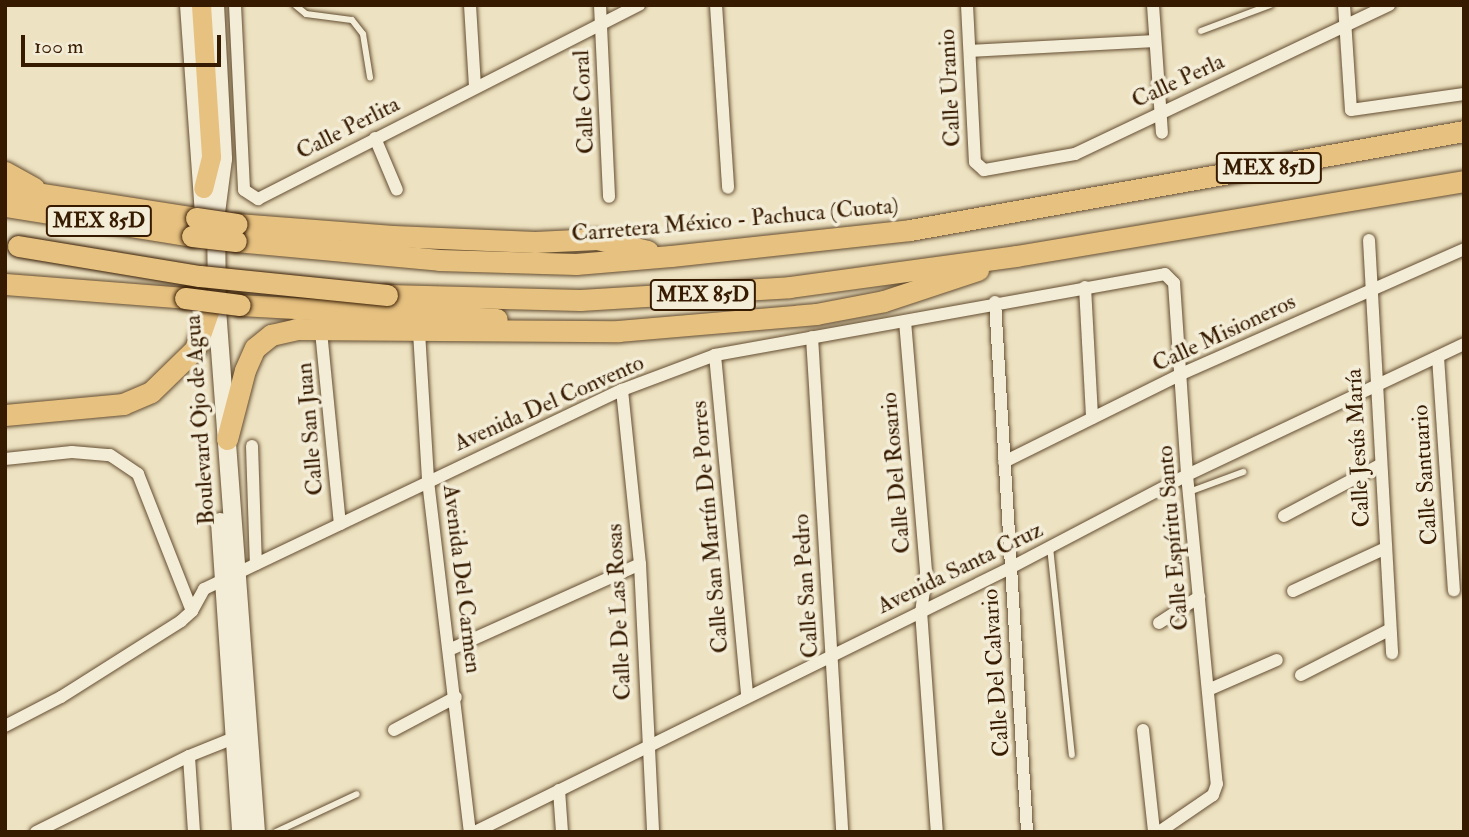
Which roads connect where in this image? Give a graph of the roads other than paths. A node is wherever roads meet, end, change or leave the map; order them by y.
1 (189, 5) edge
2 (201, 5) edge
3 (215, 5) edge
4 (235, 5) edge
5 (295, 5) edge
6 (470, 5) edge
7 (600, 5) edge
8 (639, 5) edge
9 (716, 5) edge
10 (967, 5) edge
11 (1270, 5) edge
12 (1344, 5) edge
13 (1389, 5) edge
14 (1155, 6) edge
15 (601, 23) junction
16 (1346, 25) junction
17 (1201, 31) dead end
18 (1154, 41) junction
19 (970, 51) junction
20 (370, 77) dead end
21 (475, 87) junction
22 (1464, 94) edge
23 (1161, 112) junction
24 (1464, 131) edge
25 (1162, 133) dead end
26 (375, 138) junction
27 (978, 169) joint
28 (5, 172) edge
29 (1464, 181) edge
30 (5, 188) edge
31 (203, 188) junction
32 (728, 188) dead end
33 (397, 190) dead end
34 (45, 194) junction
35 (609, 197) dead end
36 (5, 206) edge
37 (194, 227) junction
38 (1369, 240) dead end
39 (12, 245) edge
40 (1464, 249) edge
41 (1016, 256) junction
42 (1173, 276) joint
43 (5, 284) edge
44 (1085, 288) junction
45 (1374, 288) junction
46 (995, 302) junction
47 (209, 309) junction
48 (905, 321) junction
49 (321, 331) junction
50 (618, 331) junction
51 (419, 332) junction
52 (812, 337) junction
53 (1464, 344) edge
54 (715, 355) junction
55 (1438, 357) junction
56 (1181, 374) junction
57 (1374, 385) junction
58 (622, 390) junction
59 (5, 415) edge
60 (1092, 418) junction
61 (226, 439) junction
62 (252, 446) dead end
63 (5, 459) edge
64 (1004, 462) junction
65 (1380, 465) junction
66 (1243, 472) dead end
67 (1187, 475) junction
68 (428, 481) junction
69 (1189, 492) junction
70 (1283, 516) dead end
71 (340, 524) junction
72 (1050, 547) junction
73 (1384, 549) junction
74 (256, 564) junction
75 (640, 564) junction
76 (1010, 568) junction
77 (229, 577) junction
78 (1454, 590) dead end
79 (1293, 591) dead end
80 (1199, 597) junction
81 (192, 611) junction
82 (921, 611) junction
83 (1159, 622) dead end
84 (1389, 630) junction
85 (452, 649) junction
86 (1392, 653) dead end
87 (832, 654) junction
88 (1277, 660) dead end
89 (1301, 675) dead end
90 (1208, 690) junction
91 (747, 695) junction
92 (456, 697) junction
93 (5, 726) edge
94 (394, 730) dead end
95 (1143, 730) dead end
96 (234, 737) junction
97 (647, 745) junction
98 (1072, 755) dead end
99 (189, 756) junction
100 (559, 790) junction
101 (357, 794) dead end
102 (36, 832) edge
103 (194, 832) edge
104 (241, 832) edge
105 (256, 832) edge
106 (276, 832) edge
107 (472, 832) edge
108 (562, 832) edge
109 (653, 832) edge
110 (842, 832) edge
111 (937, 832) edge
112 (1027, 832) edge
113 (1156, 832) edge

1 - 31 main road, Boulevard Ojo de Agua
2 - 31 main road
3 - 61 main road, Boulevard Ojo de Agua
4 - 26 street, Calle Perlita
5 - 20 lane
6 - 21 street
7 - 15 street, Calle Coral
8 - 15 street, Calle Perlita
9 - 32 street
10 - 19 street, Calle Uranio
11 - 17 lane
12 - 16 street
13 - 16 street, Calle Perla
14 - 18 street
15 - 21 street, Calle Perlita
15 - 35 street, Calle Coral
16 - 22 street
16 - 23 street, Calle Perla
18 - 19 street
18 - 23 street
19 - 27 street, Calle Uranio
21 - 26 street, Calle Perlita
23 - 25 street
23 - 27 street, Calle Perla
24 - 37 highway, Carretera México - Pachuca (Cuota) / MEX 85D, bridge
26 - 33 street
28 - 34 highway
29 - 41 highway, MEX 85D
30 - 34 highway
31 - 47 main road, Boulevard Ojo de Agua
34 - 37 highway
36 - 37 highway, Carretera México - Pachuca (Cuota) / MEX 85D
38 - 45 street, Calle Jesús María
39 - 41 highway, MEX 85D, bridge
40 - 45 street, Calle Misioneros
41 - 50 highway
42 - 44 street, Avenida Del Convento
42 - 56 street, Calle Espíritu Santo
43 - 50 highway, bridge
44 - 46 street, Avenida Del Convento
44 - 60 street
45 - 56 street, Calle Misioneros
45 - 57 street, Calle Jesús María
46 - 48 street, Avenida Del Convento
46 - 64 street, Calle Del Calvario
47 - 59 highway
47 - 77 main road, Boulevard Ojo de Agua
48 - 52 street, Avenida Del Convento
48 - 82 street, Calle Del Rosario
49 - 51 highway
49 - 61 highway
49 - 71 street, Calle San Juan
50 - 51 highway
51 - 68 street, Avenida Del Carmen
52 - 54 street, Avenida Del Convento
52 - 87 street, Calle San Pedro
53 - 55 street, Avenida Santa Cruz
54 - 58 street, Avenida Del Convento
54 - 91 street, Calle San Martín De Porres
55 - 57 street, Avenida Santa Cruz
55 - 78 street, Calle Santuario
56 - 60 street, Calle Misioneros
56 - 67 street, Calle Espíritu Santo
57 - 65 street, Calle Jesús María
57 - 67 street, Avenida Santa Cruz
58 - 68 street, Avenida Del Convento
58 - 75 street, Calle De Las Rosas
60 - 64 street, Calle Misioneros
61 - 77 main road, Boulevard Ojo de Agua
62 - 74 street
63 - 81 street
64 - 76 street, Calle Del Calvario
65 - 70 street
65 - 73 street, Calle Jesús María
66 - 69 lane
67 - 69 street, Calle Espíritu Santo
67 - 72 street, Avenida Santa Cruz
68 - 71 street, Avenida Del Convento
68 - 85 street, Avenida Del Carmen
69 - 80 street, Calle Espíritu Santo
71 - 74 street, Avenida Del Convento
72 - 76 street, Avenida Santa Cruz
72 - 98 lane
73 - 79 street
73 - 84 street, Calle Jesús María
74 - 77 street, Avenida Del Convento
75 - 85 street
75 - 97 street, Calle De Las Rosas
76 - 82 street, Avenida Santa Cruz
76 - 112 street, Calle Del Calvario
77 - 81 street, Avenida Del Convento
77 - 96 main road, Boulevard Ojo de Agua
77 - 105 main road, Boulevard Ojo de Agua
80 - 83 street
80 - 90 street, Calle Espíritu Santo
81 - 93 street, Avenida Del Convento
82 - 87 street, Avenida Santa Cruz
82 - 111 street, Calle Del Rosario
84 - 86 street, Calle Jesús María
84 - 89 street
85 - 92 street, Avenida Del Carmen
87 - 91 street, Avenida Santa Cruz
87 - 110 street, Calle San Pedro
88 - 90 street
90 - 113 street, Calle Espíritu Santo
91 - 97 street, Avenida Santa Cruz
92 - 94 street
92 - 107 street, Avenida Del Carmen
95 - 113 street
96 - 99 street
96 - 104 main road, Boulevard Ojo de Agua
97 - 100 street, Avenida Santa Cruz
97 - 109 street, Calle De Las Rosas
99 - 102 street
99 - 103 street
100 - 107 street, Avenida Santa Cruz
100 - 108 street
101 - 106 lane

